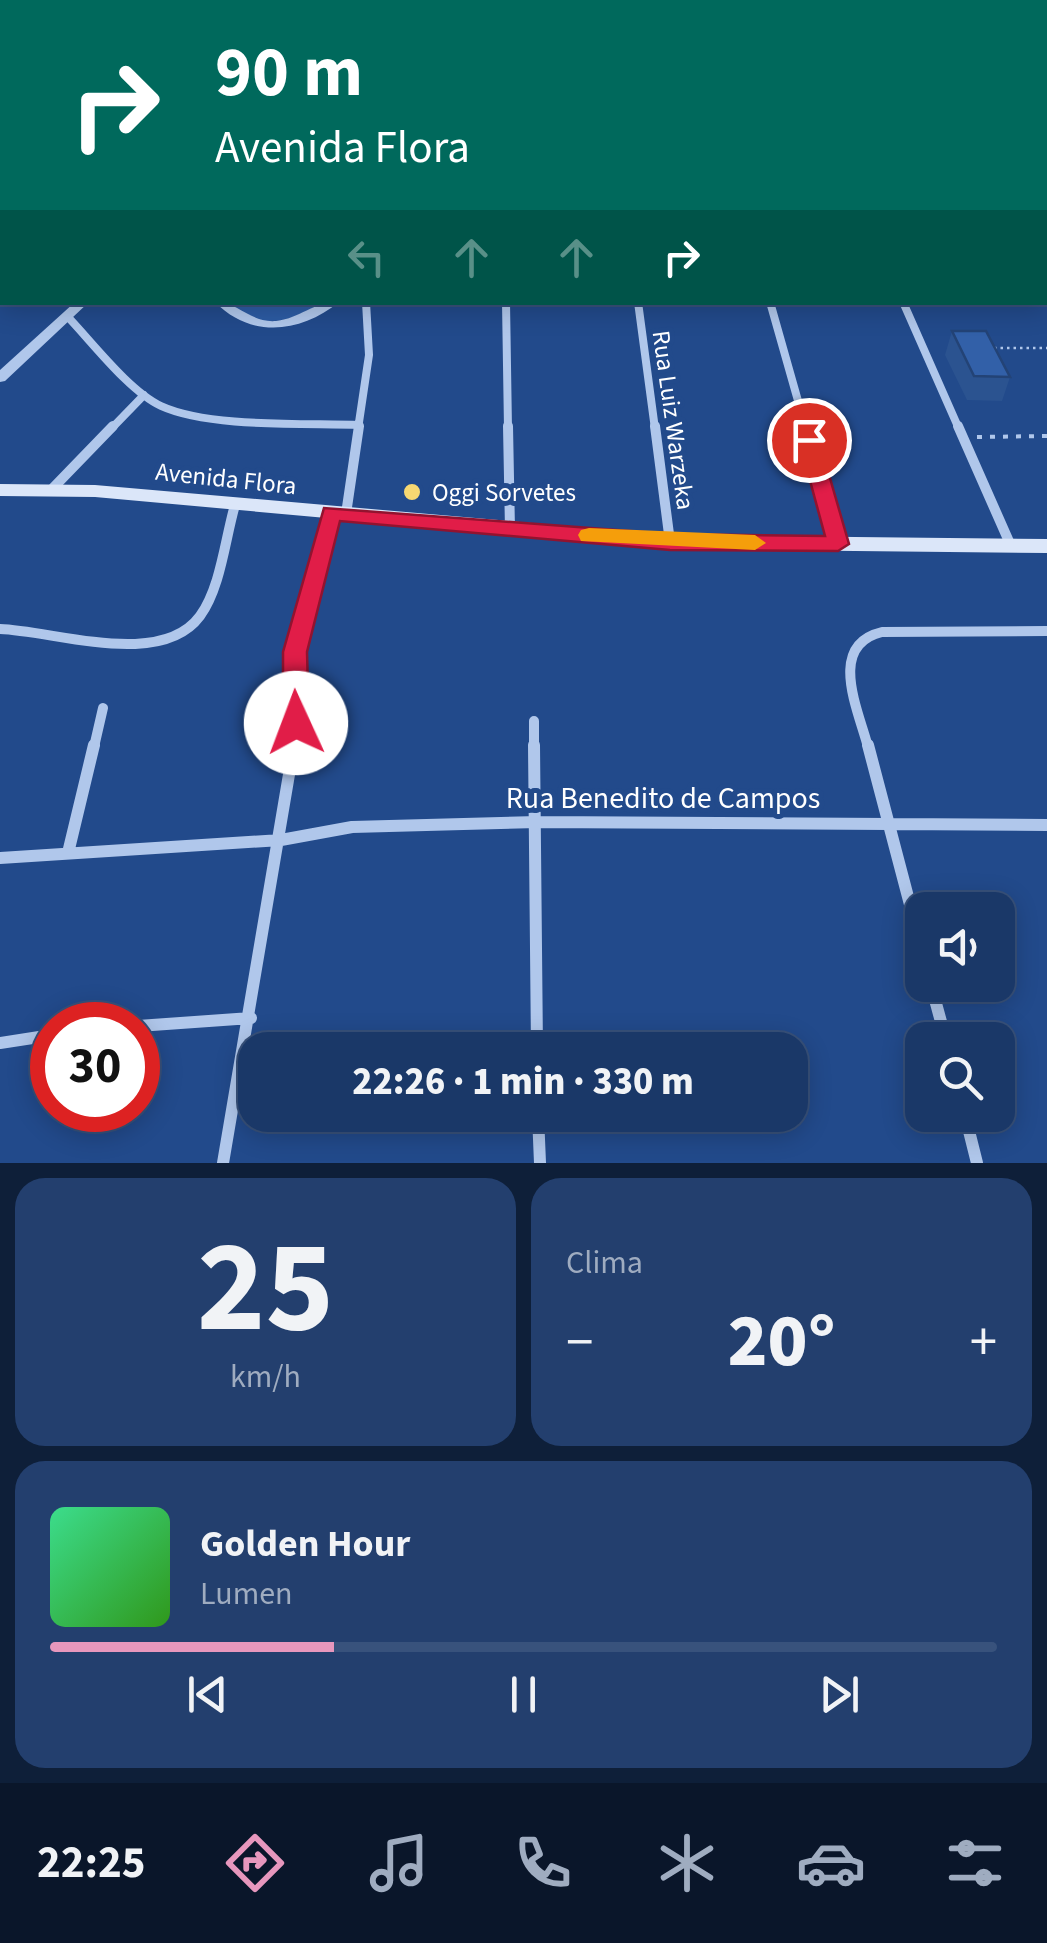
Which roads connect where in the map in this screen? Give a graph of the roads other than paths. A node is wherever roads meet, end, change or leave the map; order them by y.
1 (79, 305) edge
2 (225, 305) edge
3 (326, 305) edge
4 (366, 305) edge
5 (506, 305) edge
6 (638, 305) edge
7 (771, 305) edge
8 (905, 305) edge
9 (67, 316) junction
10 (0, 378) edge
11 (144, 395) junction
12 (359, 425) junction
13 (53, 488) junction
14 (0, 490) edge
15 (234, 505) junction
16 (338, 514) junction
17 (510, 530) junction
18 (670, 542) junction
19 (838, 544) junction
20 (1011, 546) junction
21 (1047, 546) edge
22 (0, 628) edge
23 (1047, 632) edge
24 (102, 708) dead end
25 (534, 721) dead end
26 (538, 822) junction
27 (890, 823) junction
28 (1047, 825) edge
29 (281, 840) junction
30 (68, 852) junction
31 (0, 858) edge
32 (907, 892) edge
33 (250, 1018) junction
34 (160, 1024) edge
35 (536, 1032) edge
36 (30, 1038) edge
37 (0, 1043) edge
38 (539, 1132) edge
39 (969, 1132) edge
40 (224, 1163) edge
41 (540, 1163) edge
42 (977, 1163) edge

1 - 9 street
2 - 3 street
4 - 12 street
5 - 17 street
6 - 18 street, Rua Luiz Warzeka
7 - 19 street
8 - 20 street
9 - 10 street
9 - 11 street
11 - 12 street
11 - 13 street
12 - 16 street
13 - 14 main road, Avenida Flora
13 - 15 main road, Avenida Flora
15 - 16 main road, Avenida Flora
15 - 22 street
16 - 17 main road, Avenida Flora
16 - 29 street
17 - 18 main road, Avenida Flora
18 - 19 main road, Avenida Flora
19 - 20 main road, Avenida Flora
20 - 21 main road, Avenida Flora
23 - 27 street
24 - 30 street
25 - 26 street
26 - 27 street, Rua Benedito de Campos
26 - 29 street, Rua Benedito de Campos
26 - 35 street
27 - 28 street, Rua Benedito de Campos
27 - 32 street
29 - 30 street, Rua Benedito de Campos
29 - 33 street
30 - 31 street, Rua Benedito de Campos
33 - 34 street
33 - 40 street
36 - 37 street
38 - 41 street
39 - 42 street

